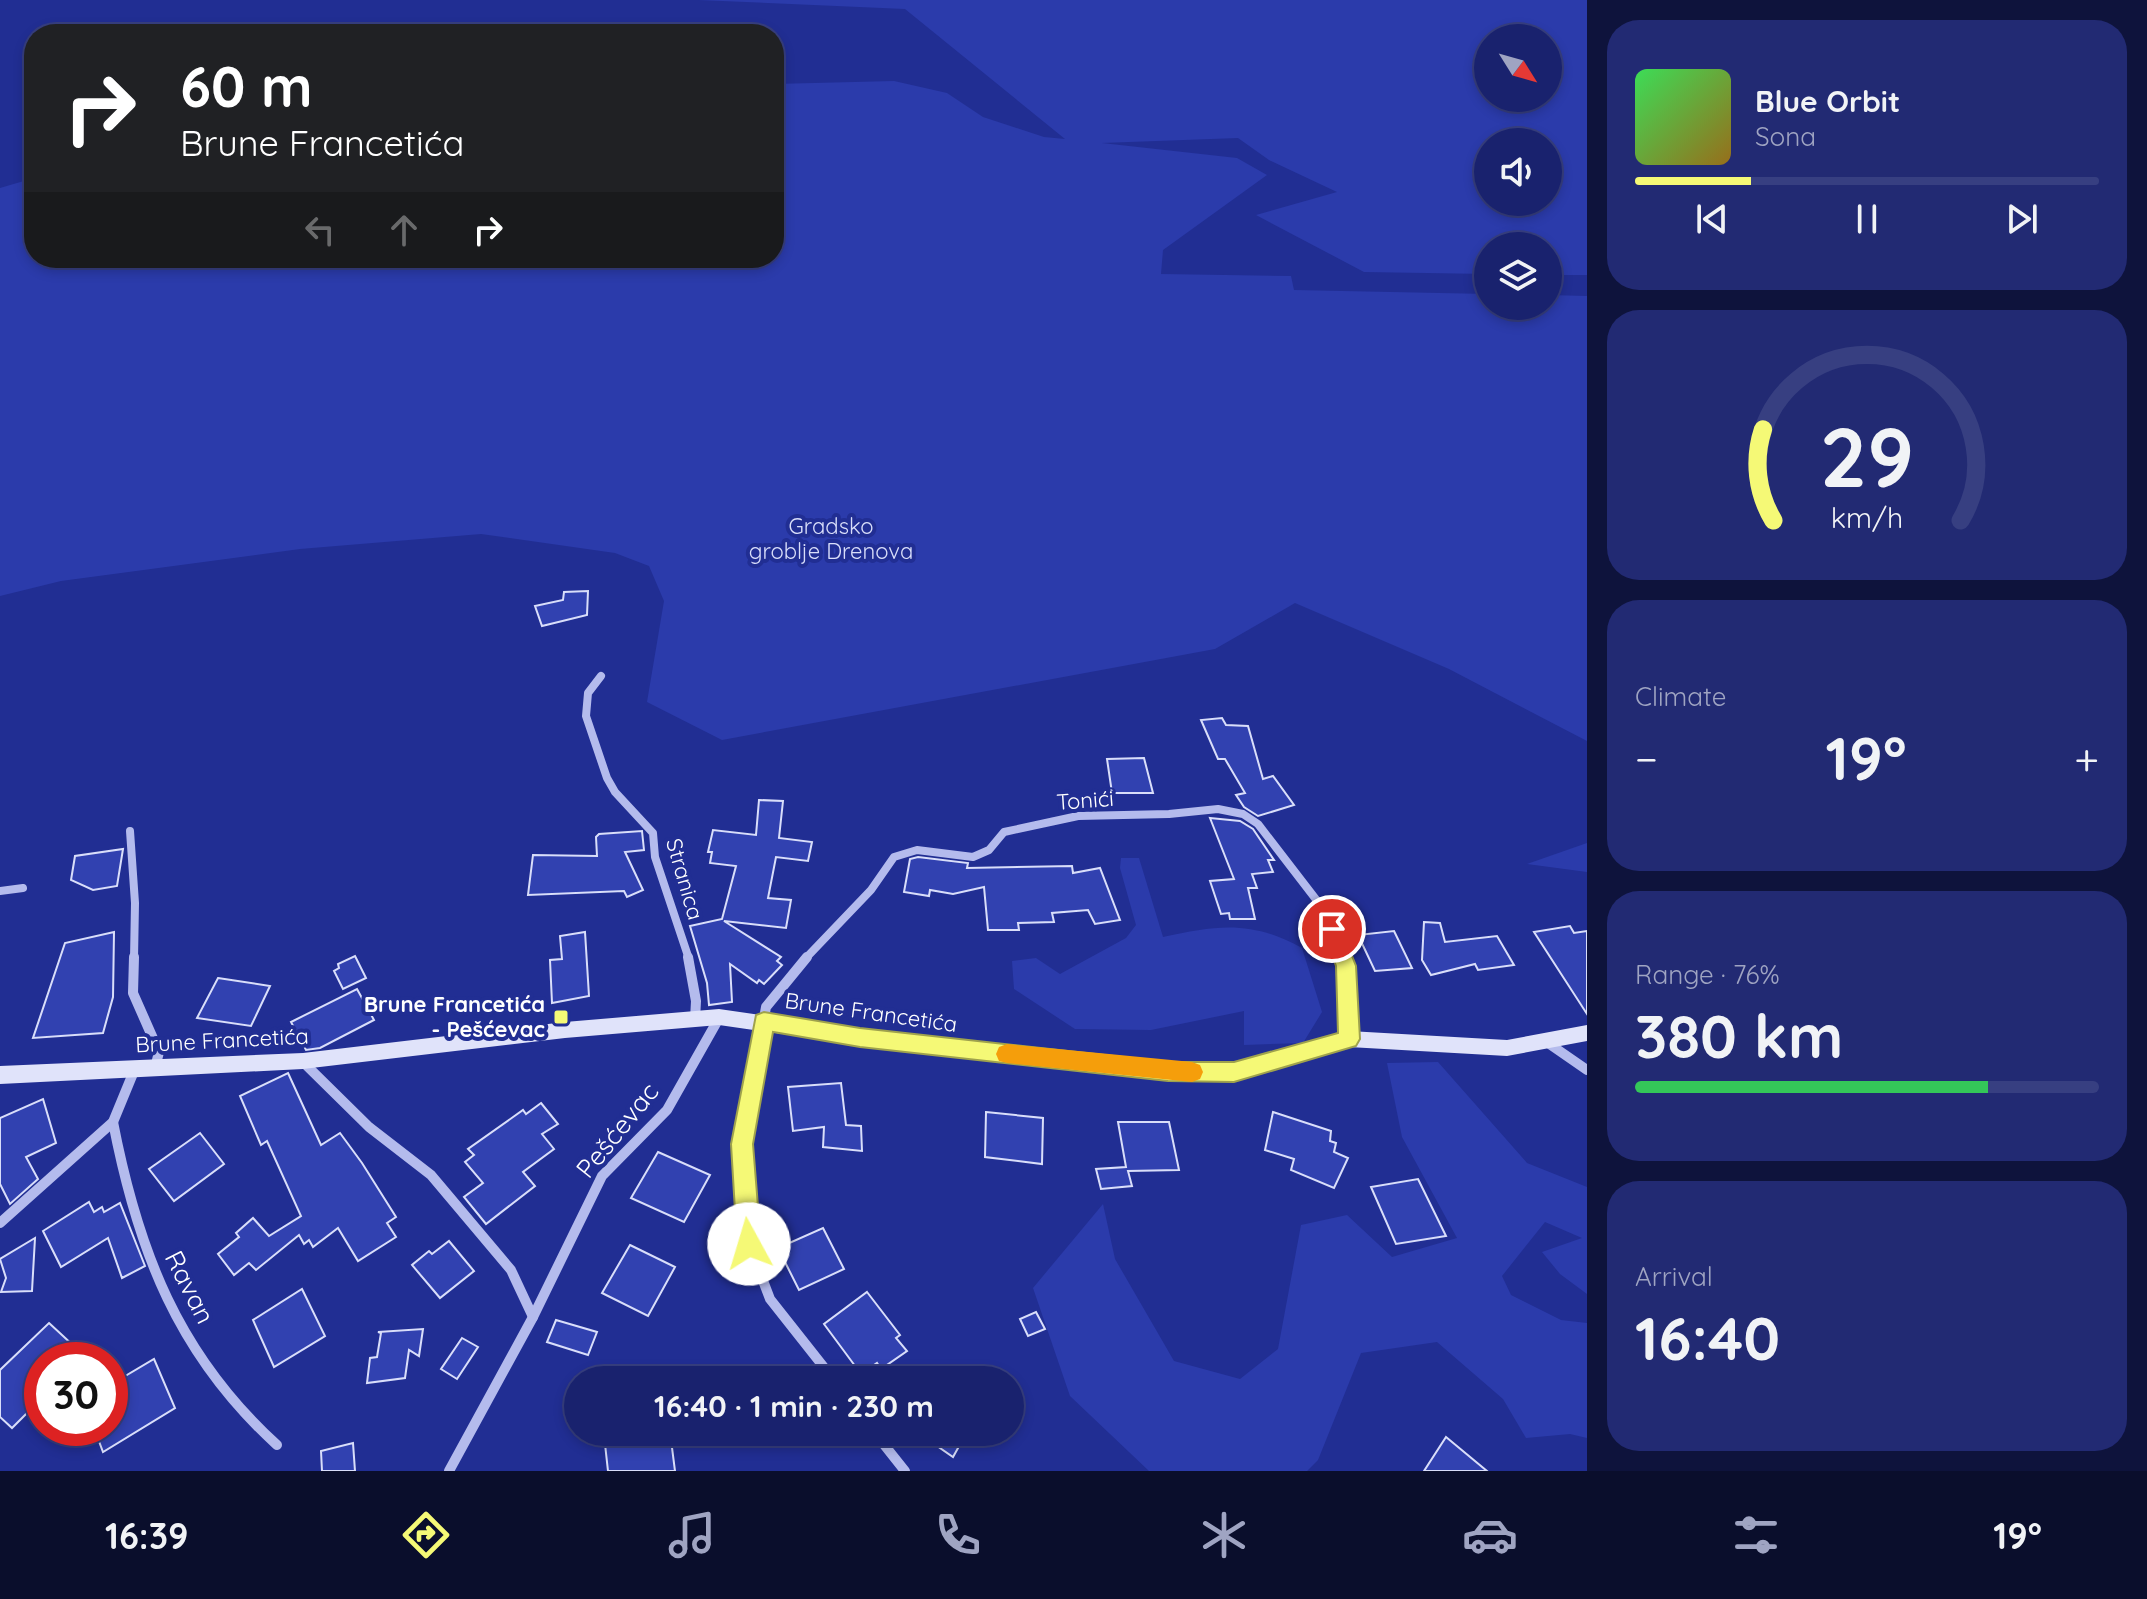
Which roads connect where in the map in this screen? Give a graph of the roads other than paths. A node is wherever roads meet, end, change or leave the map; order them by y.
1 (601, 676) dead end
2 (130, 831) dead end
3 (23, 888) dead end
4 (0, 891) edge
5 (719, 1017) junction
6 (695, 1020) junction
7 (764, 1021) junction
8 (1587, 1033) edge
9 (1349, 1039) junction
10 (1548, 1042) junction
11 (303, 1061) junction
12 (145, 1069) junction
13 (1587, 1070) edge
14 (0, 1075) edge
15 (113, 1122) junction
16 (0, 1223) edge
17 (533, 1317) junction
18 (823, 1366) edge
19 (277, 1445) dead end
20 (885, 1446) edge
21 (449, 1471) edge
22 (905, 1471) edge

1 - 6 street, Stranica
2 - 12 street
3 - 4 street
5 - 6 street, Brune Francetića
5 - 7 street, Brune Francetića
5 - 17 street, Pešćevac
6 - 11 street, Brune Francetića
7 - 9 street, Brune Francetića
7 - 9 street, Tonići
7 - 18 street, Tonići
8 - 10 street, Brune Francetića
9 - 10 street, Brune Francetića
10 - 13 street
11 - 12 street, Brune Francetića
11 - 17 street
12 - 14 street, Brune Francetića
12 - 15 street
15 - 16 street
15 - 19 street, Ravan
17 - 21 street, Pešćevac
20 - 22 street

